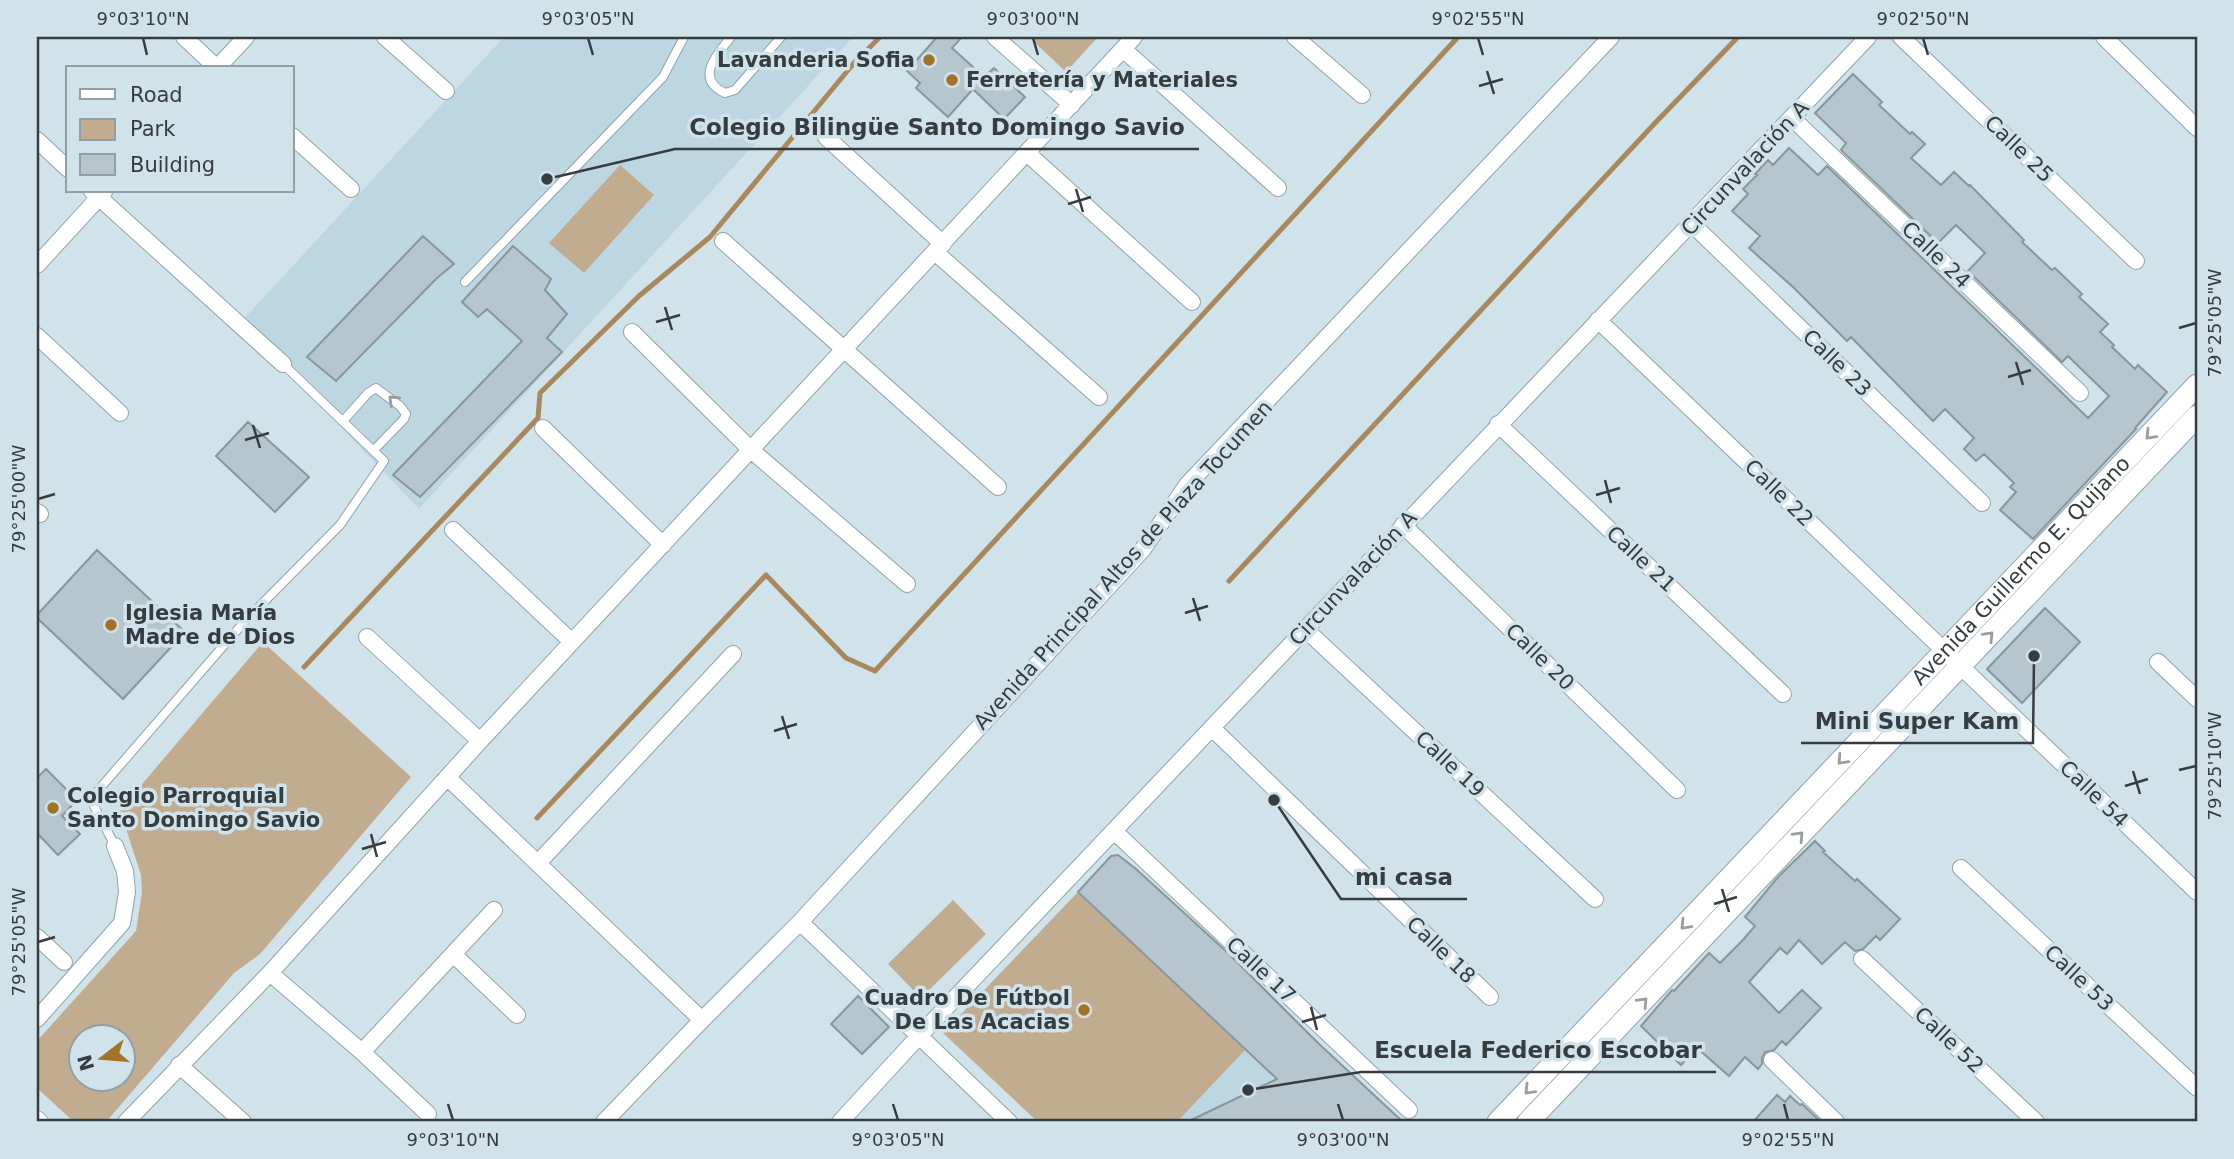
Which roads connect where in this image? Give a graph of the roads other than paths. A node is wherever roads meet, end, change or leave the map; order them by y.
1 (184, 37) edge
2 (246, 37) edge
3 (385, 37) edge
4 (684, 37) edge
5 (731, 37) edge
6 (781, 37) edge
7 (995, 37) edge
8 (1134, 37) edge
9 (1295, 37) edge
10 (1611, 37) edge
11 (1868, 37) edge
12 (1901, 37) edge
13 (2104, 37) edge
14 (1123, 49) junction
15 (215, 66) edge
16 (219, 66) edge
17 (446, 91) dead end
18 (1362, 95) dead end
19 (1072, 105) junction
20 (1792, 118) junction
21 (2197, 128) edge
22 (826, 137) dead end
23 (294, 138) edge
24 (37, 140) edge
25 (1027, 153) junction
26 (66, 167) edge
27 (1278, 188) dead end
28 (351, 189) dead end
29 (99, 193) edge
30 (1692, 224) junction
31 (723, 241) dead end
32 (939, 248) junction
33 (2136, 261) dead end
34 (37, 265) edge
35 (465, 282) dead end
36 (1192, 302) dead end
37 (1598, 320) junction
38 (632, 332) dead end
39 (37, 336) edge
40 (844, 350) junction
41 (283, 365) joint
42 (2197, 385) edge
43 (2080, 393) dead end
44 (1099, 397) dead end
45 (120, 413) dead end
46 (2189, 414) edge
47 (343, 421) junction
48 (1498, 424) junction
49 (543, 428) dead end
50 (374, 450) junction
51 (751, 450) junction
52 (998, 486) dead end
53 (1982, 503) dead end
54 (1404, 526) junction
55 (453, 530) dead end
56 (663, 545) junction
57 (906, 584) dead end
58 (1305, 629) junction
59 (367, 638) dead end
60 (572, 642) junction
61 (1945, 651) junction
62 (733, 654) dead end
63 (2158, 662) dead end
64 (1960, 666) junction
65 (1783, 694) dead end
66 (2197, 699) edge
67 (1212, 727) junction
68 (480, 741) junction
69 (448, 778) junction
70 (1677, 790) dead end
71 (1114, 831) junction
72 (115, 846) joint
73 (538, 863) junction
74 (1961, 868) dead end
75 (1734, 874) junction
76 (1749, 889) junction
77 (2197, 892) edge
78 (1595, 899) dead end
79 (494, 910) dead end
80 (800, 922) junction
81 (37, 937) edge
82 (453, 954) junction
83 (1862, 958) dead end
84 (64, 962) dead end
85 (271, 973) junction
86 (1490, 998) dead end
87 (517, 1015) dead end
88 (37, 1019) edge
89 (702, 1020) junction
90 (919, 1036) junction
91 (362, 1052) junction
92 (1772, 1060) dead end
93 (179, 1065) junction
94 (2197, 1088) edge
95 (1409, 1110) dead end
96 (428, 1114) dead end
97 (1509, 1118) edge
98 (126, 1122) edge
99 (243, 1122) edge
100 (604, 1122) edge
101 (840, 1122) edge
102 (1009, 1122) edge
103 (1528, 1122) edge
104 (1836, 1122) edge
105 (2036, 1122) edge

1 - 15 street
2 - 16 street
3 - 17 street
4 - 35 lane
5 - 6 lane
7 - 19 street
8 - 14 street
9 - 18 street
10 - 80 street, Avenida Principal Altos de Plaza Tocumen
11 - 20 street, Circunvalación A
12 - 33 street, Calle 25
13 - 21 street
14 - 19 street
14 - 27 street
19 - 25 street
20 - 30 street, Circunvalación A
20 - 43 street, Calle 24
22 - 32 street
23 - 28 street
24 - 26 street
25 - 32 street
25 - 36 street
29 - 34 street
29 - 41 street
30 - 37 street, Circunvalación A
30 - 53 street, Calle 23
31 - 40 street
32 - 40 street
32 - 44 street
37 - 48 street, Circunvalación A
37 - 61 street, Calle 22
38 - 51 street
39 - 45 street
40 - 51 street
40 - 52 street
41 - 47 lane
42 - 46 street, Avenida Guillermo E. Quijano
46 -> 61 street, Avenida Guillermo E. Quijano
64 -> 46 street, Avenida Guillermo E. Quijano
47 - 50 lane
50 -> 47 lane
48 - 54 street, Circunvalación A
48 - 65 street, Calle 21
49 - 56 street
50 - 72 lane
51 - 56 street
51 - 57 street
54 - 58 street, Circunvalación A
54 - 70 street, Calle 20
55 - 60 street
56 - 60 street
58 - 67 street, Circunvalación A
58 - 78 street, Calle 19
59 - 68 street
60 - 68 street
61 - 64 street, Calle 22
61 -> 75 street, Avenida Guillermo E. Quijano
62 - 73 street
63 - 66 street
76 -> 64 street, Avenida Guillermo E. Quijano
64 - 77 street, Calle 54
67 - 71 street, Circunvalación A
67 - 86 street, Calle 18
68 - 69 street
69 - 73 street
69 - 85 street
71 - 90 street, Circunvalación A
71 - 95 street, Calle 17
72 - 88 street
73 - 89 street
74 - 94 street, Calle 53
75 - 76 street
75 -> 97 street, Avenida Guillermo E. Quijano
103 -> 76 street, Avenida Guillermo E. Quijano
79 - 82 street
80 - 89 street, Avenida Principal Altos de Plaza Tocumen
80 - 90 street
81 - 84 street
82 - 87 street
82 - 91 street
83 - 105 street, Calle 52
85 - 91 street
85 - 93 street
89 - 100 street, Avenida Principal Altos de Plaza Tocumen
90 - 101 street, Circunvalación A
90 - 102 street
91 - 96 street
92 - 104 street
93 - 98 street
93 - 99 street

